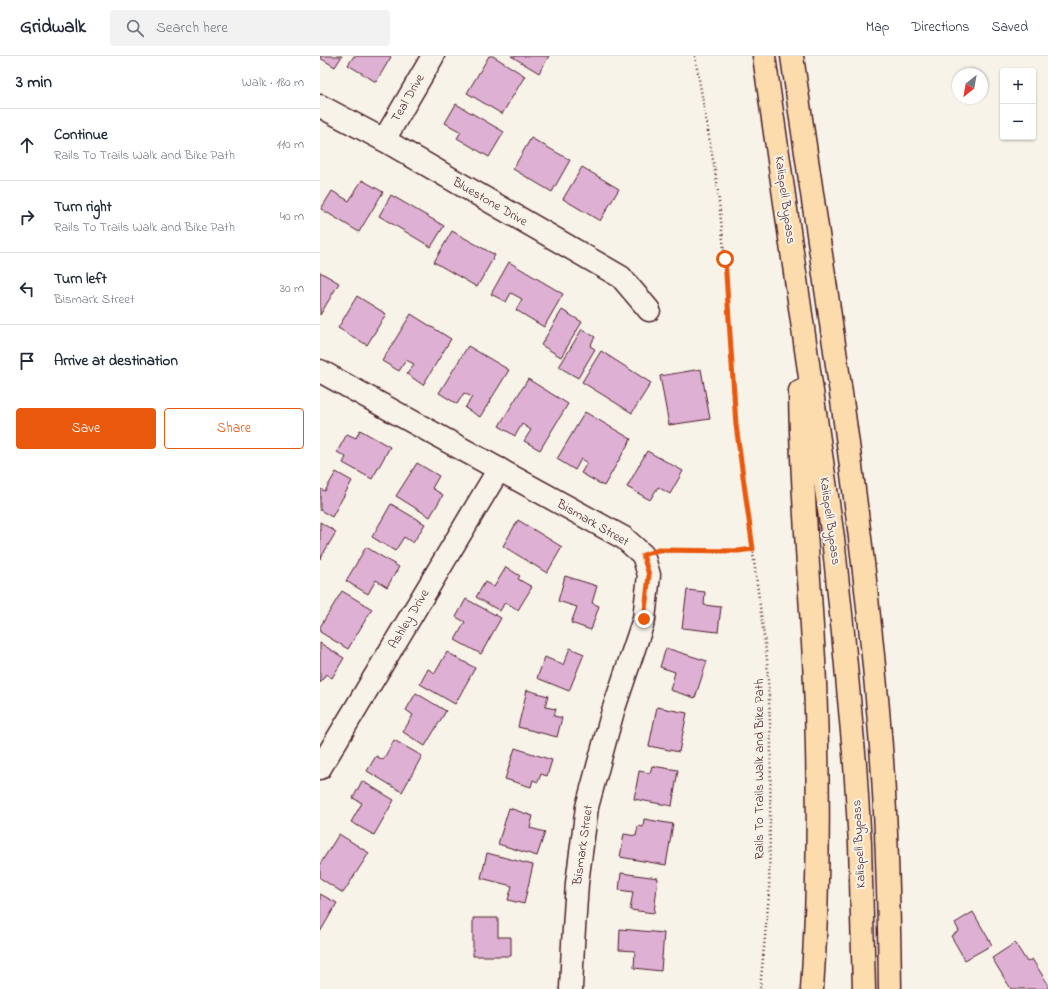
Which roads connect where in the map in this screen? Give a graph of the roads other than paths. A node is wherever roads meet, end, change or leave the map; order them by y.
1 (432, 56) edge
2 (764, 56) edge
3 (792, 56) edge
4 (320, 106) edge
5 (384, 140) junction
6 (649, 310) dead end
7 (801, 316) junction
8 (322, 377) edge
9 (499, 469) junction
10 (320, 768) edge
11 (571, 989) edge
12 (812, 989) edge
13 (864, 989) edge
14 (890, 989) edge

1 - 5 street, Teal Drive
2 - 7 highway, Kalispell Bypass
3 - 14 highway, Kalispell Bypass
4 - 5 street, Bluestone Drive
5 - 6 street, Bluestone Drive
7 - 12 highway
7 - 13 highway, Kalispell Bypass
8 - 9 street, Bismark Street
9 - 10 street, Ashley Drive
9 - 11 street, Bismark Street

